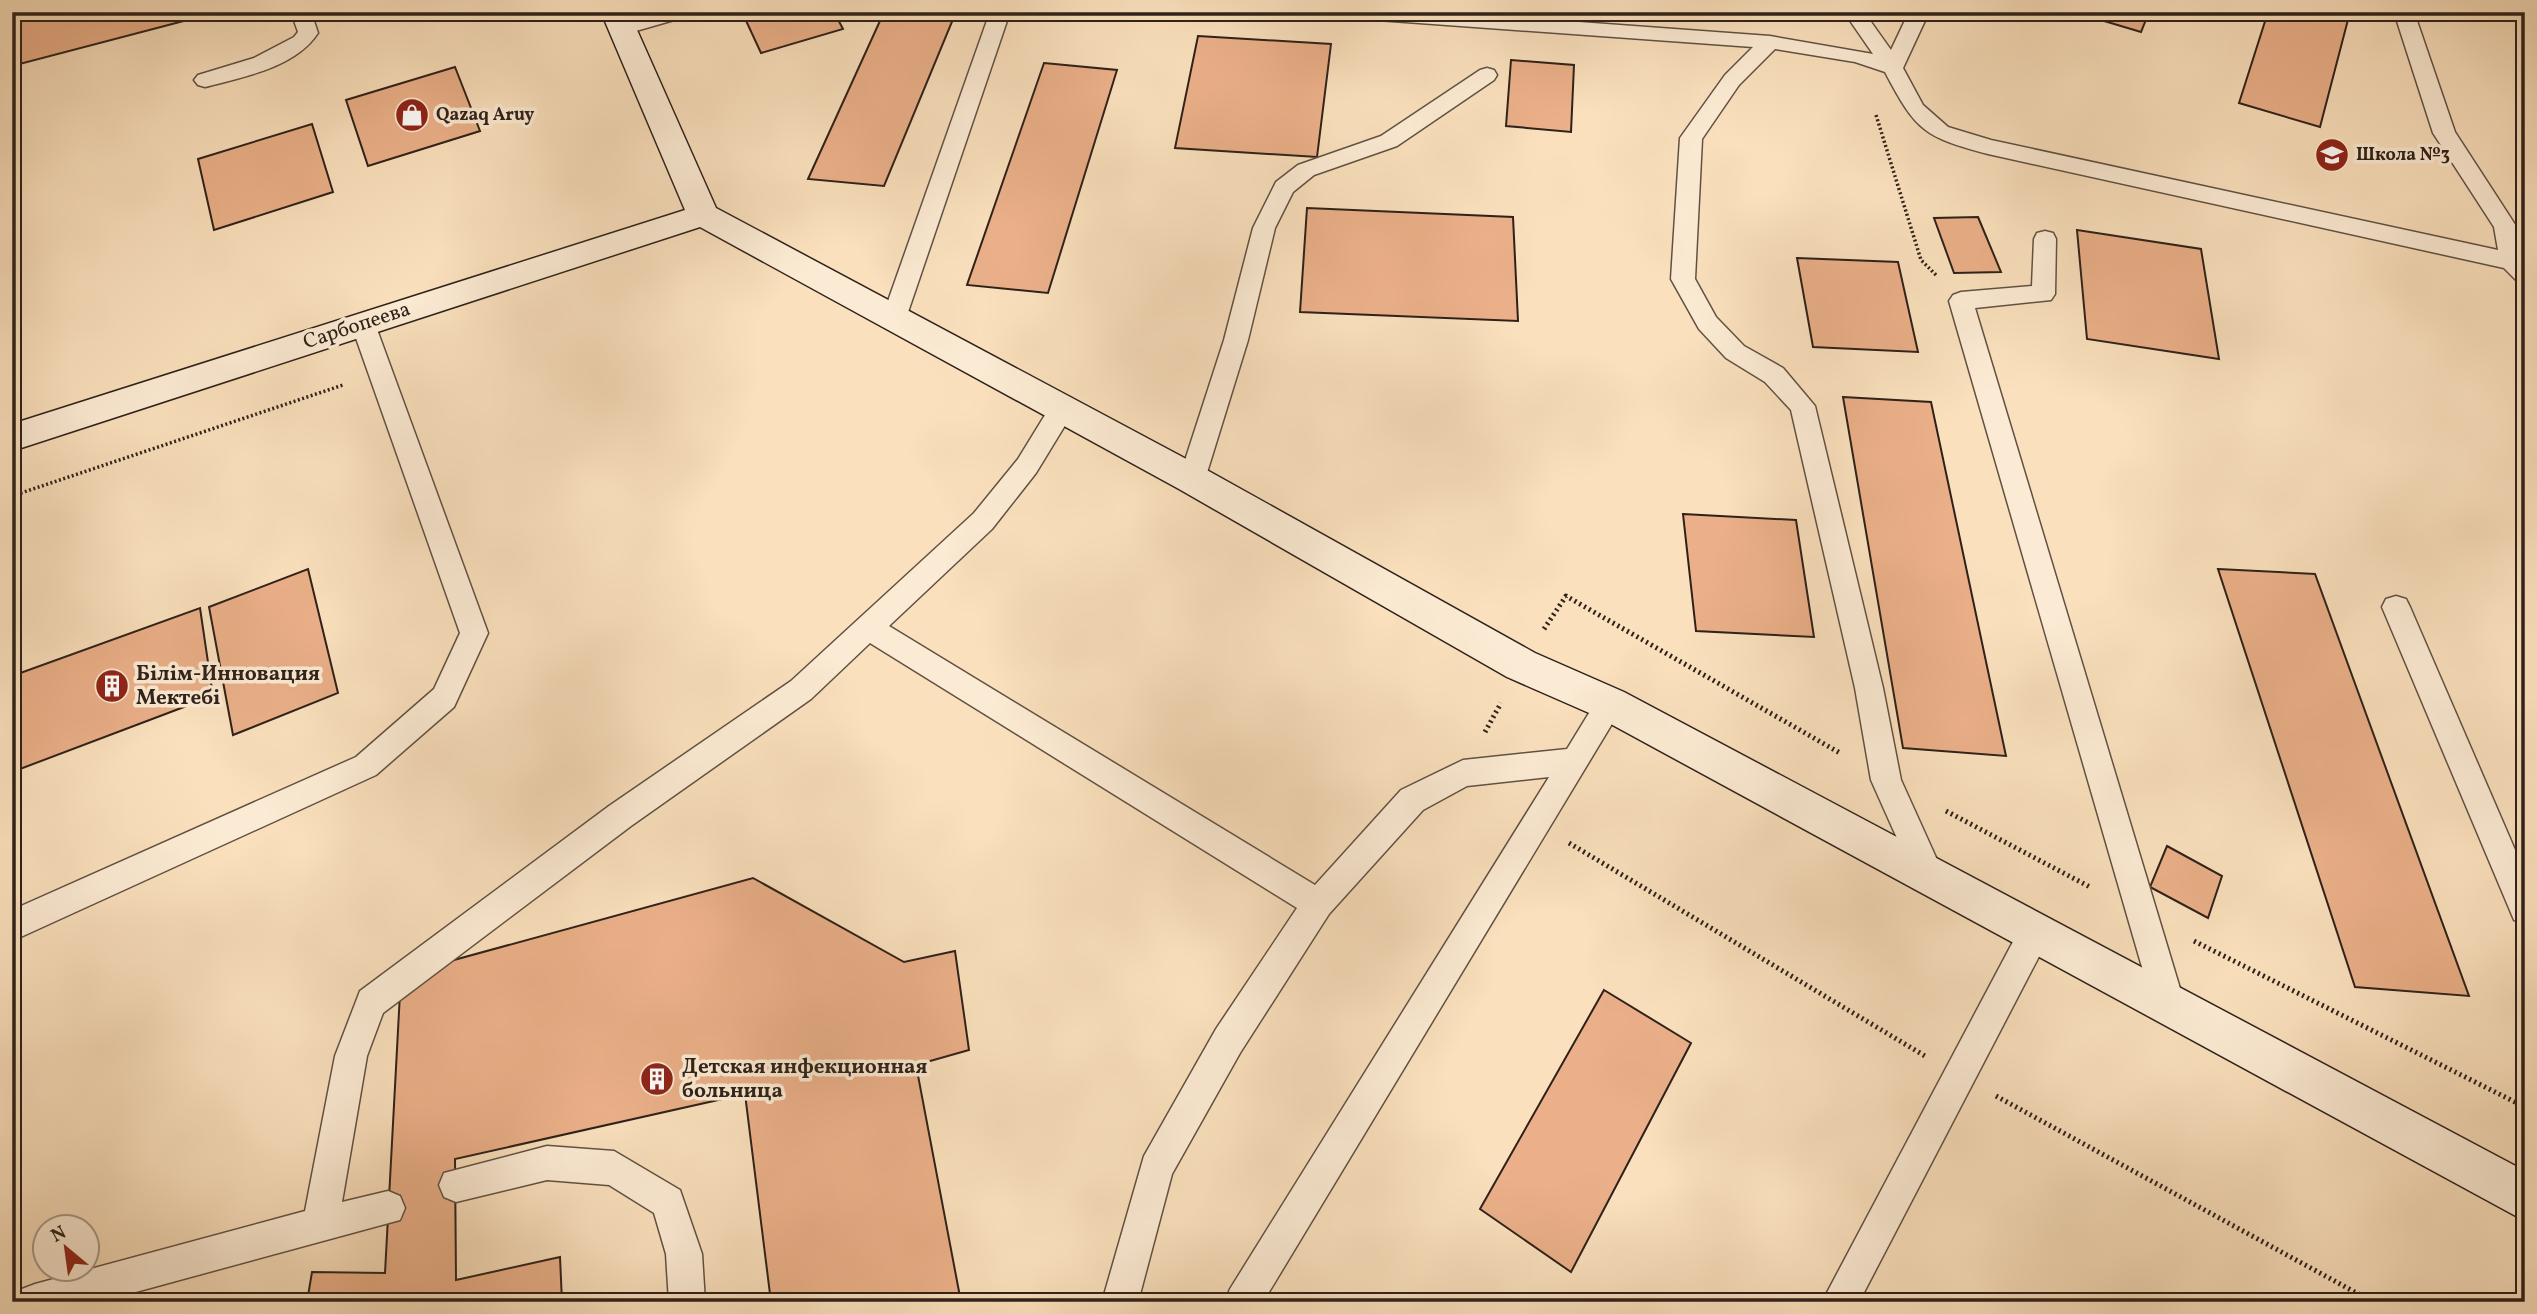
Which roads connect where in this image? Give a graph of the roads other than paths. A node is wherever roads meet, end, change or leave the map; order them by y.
1 (301, 12) edge
2 (681, 12) edge
3 (1000, 12) edge
4 (1350, 12) edge
5 (1854, 12) edge
6 (1919, 12) edge
7 (2404, 12) edge
8 (619, 21) edge
9 (1770, 42) junction
10 (1894, 68) junction
11 (1487, 75) dead end
12 (205, 80) dead end
13 (703, 215) junction
14 (2045, 239) dead end
15 (2520, 266) edge
16 (894, 318) junction
17 (363, 324) junction
18 (1062, 409) junction
19 (12, 438) edge
20 (1192, 479) junction
21 (2396, 607) dead end
22 (867, 627) junction
23 (1610, 704) junction
24 (1574, 761) junction
25 (1928, 873) junction
26 (1318, 904) junction
27 (2525, 910) edge
28 (12, 926) edge
29 (2035, 932) junction
30 (2169, 1005) junction
31 (456, 1185) dead end
32 (2525, 1197) edge
33 (388, 1208) dead end
34 (320, 1225) junction
35 (35, 1302) edge
36 (687, 1302) edge
37 (1120, 1302) edge
38 (1242, 1302) edge
39 (1840, 1302) edge

1 - 12 lane
2 - 8 lane
3 - 16 lane
4 - 9 lane
5 - 10 lane
6 - 10 lane
7 - 15 lane
8 - 13 street
9 - 10 lane
9 - 25 lane
10 - 15 lane
11 - 20 lane
13 - 16 street
13 - 17 street, Сарбопеева
14 - 30 lane
16 - 18 street
17 - 19 street, Сарбопеева
17 - 28 lane
18 - 20 street
18 - 22 lane
20 - 23 street
21 - 27 lane
22 - 26 lane
22 - 34 lane
23 - 24 lane
23 - 25 street
24 - 26 lane
24 - 38 lane
25 - 29 street
26 - 37 lane
29 - 30 street
29 - 39 lane
30 - 32 street
31 - 36 lane
33 - 34 lane
34 - 35 lane

